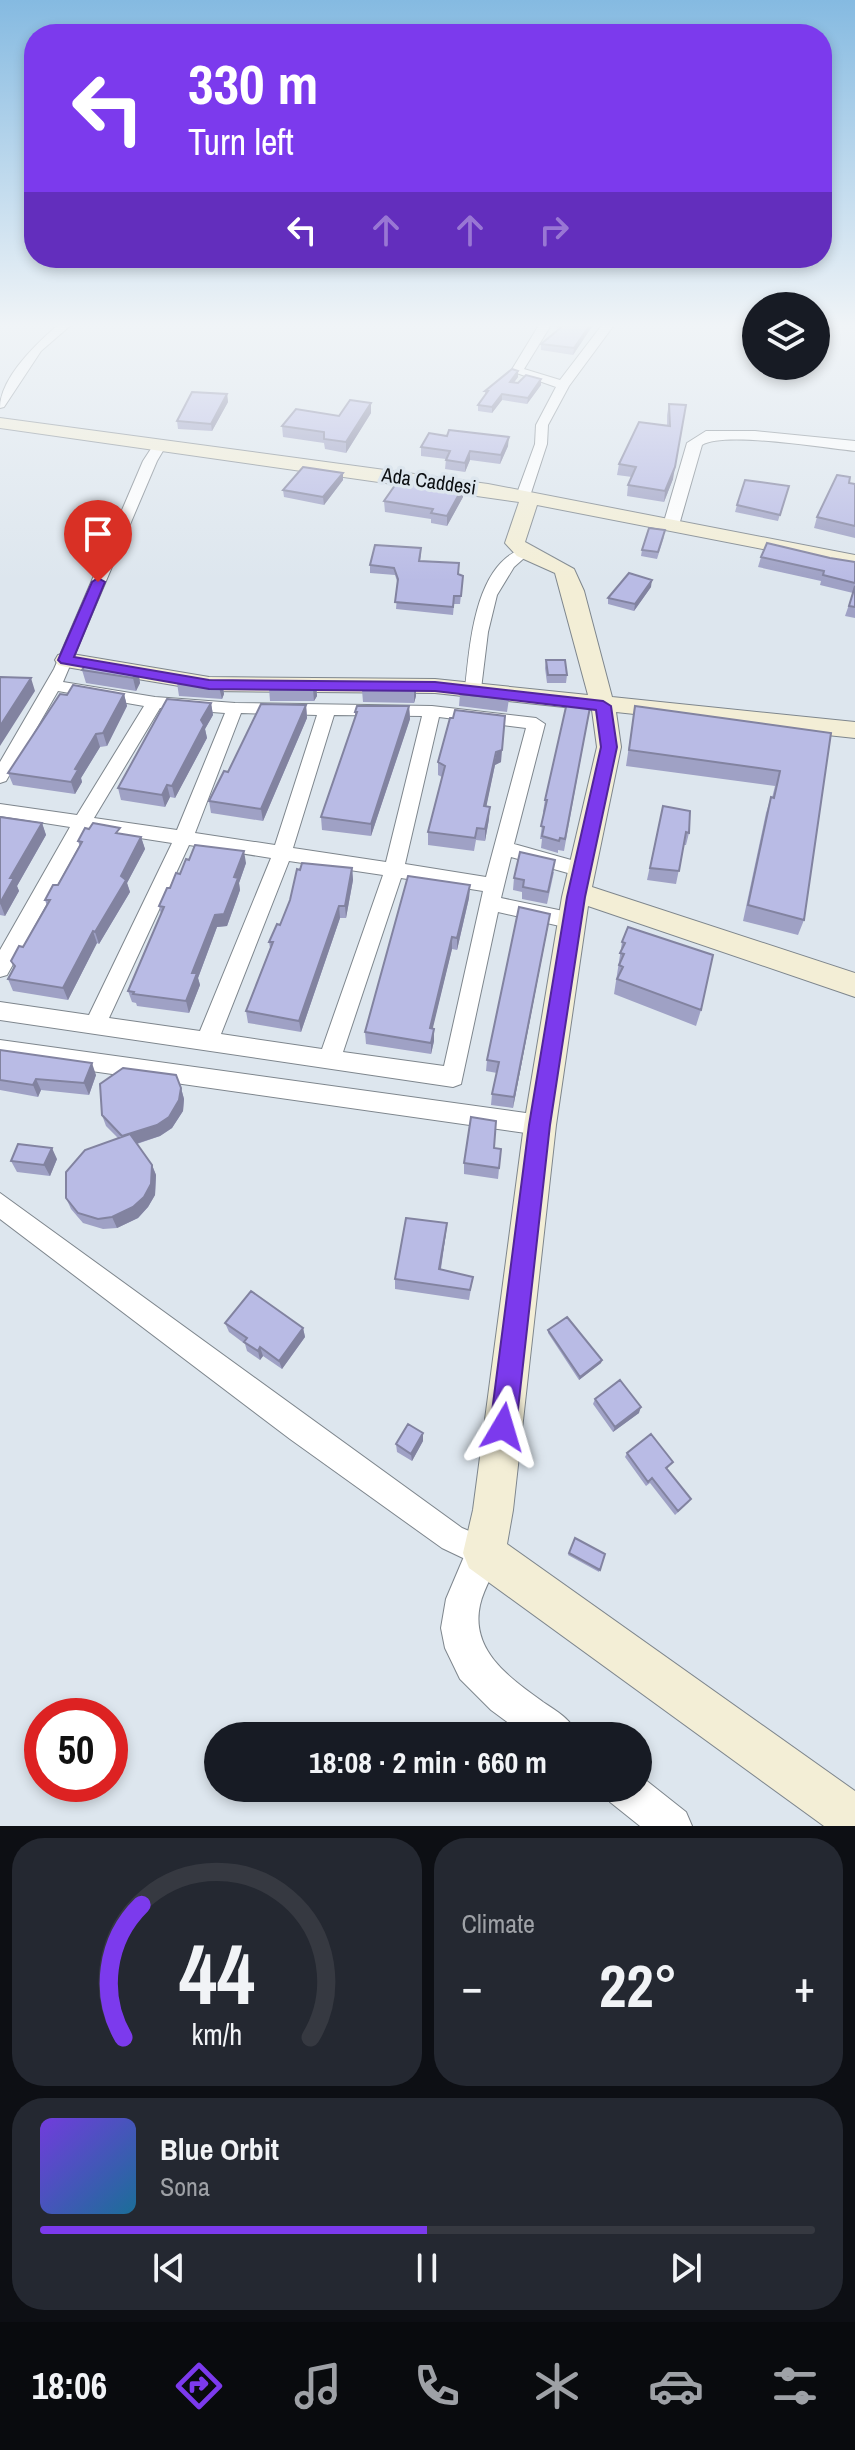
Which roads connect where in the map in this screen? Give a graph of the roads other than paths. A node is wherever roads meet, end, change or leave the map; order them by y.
1 (550, 410) edge
2 (0, 423) edge
3 (161, 444) junction
4 (855, 446) edge
5 (526, 497) junction
6 (671, 525) junction
7 (524, 552) junction
8 (855, 561) edge
9 (66, 660) junction
10 (53, 685) junction
11 (473, 689) junction
12 (155, 702) junction
13 (603, 706) junction
14 (235, 708) junction
15 (327, 711) junction
16 (432, 711) junction
17 (855, 730) edge
18 (0, 776) edge
19 (0, 810) edge
20 (82, 823) junction
21 (183, 839) junction
22 (502, 848) junction
23 (282, 854) junction
24 (394, 870) junction
25 (492, 894) junction
26 (577, 894) junction
27 (0, 969) edge
28 (855, 985) edge
29 (0, 1011) edge
30 (95, 1025) junction
31 (207, 1041) junction
32 (0, 1049) edge
33 (329, 1059) junction
34 (540, 1125) junction
35 (0, 1204) edge
36 (484, 1553) junction
37 (540, 1722) edge
38 (642, 1802) edge
39 (855, 1820) edge
40 (672, 1826) edge

1 - 5 street
2 - 3 main road, Ada Caddesi
3 - 5 main road, Ada Caddesi
3 - 9 street
4 - 6 street
5 - 6 main road, Ada Caddesi
5 - 7 main road
6 - 8 main road, Ada Caddesi
7 - 11 street
7 - 13 main road
9 - 10 street
9 - 11 main road
10 - 12 street
10 - 18 street
11 - 13 main road
12 - 14 street
12 - 20 street
13 - 17 main road
13 - 26 main road
14 - 15 street
14 - 21 street
15 - 16 street
15 - 23 street
16 - 22 street
16 - 24 street
19 - 20 street
20 - 21 street
20 - 27 street
21 - 23 street
21 - 30 street
22 - 25 street
22 - 26 street
23 - 24 street
23 - 31 street
24 - 25 street
24 - 33 street
25 - 26 street
25 - 33 street
26 - 28 main road
26 - 34 main road
29 - 30 street
30 - 31 street
31 - 33 street
32 - 34 street
34 - 36 main road
35 - 36 street
36 - 37 street
36 - 39 main road
38 - 40 street

